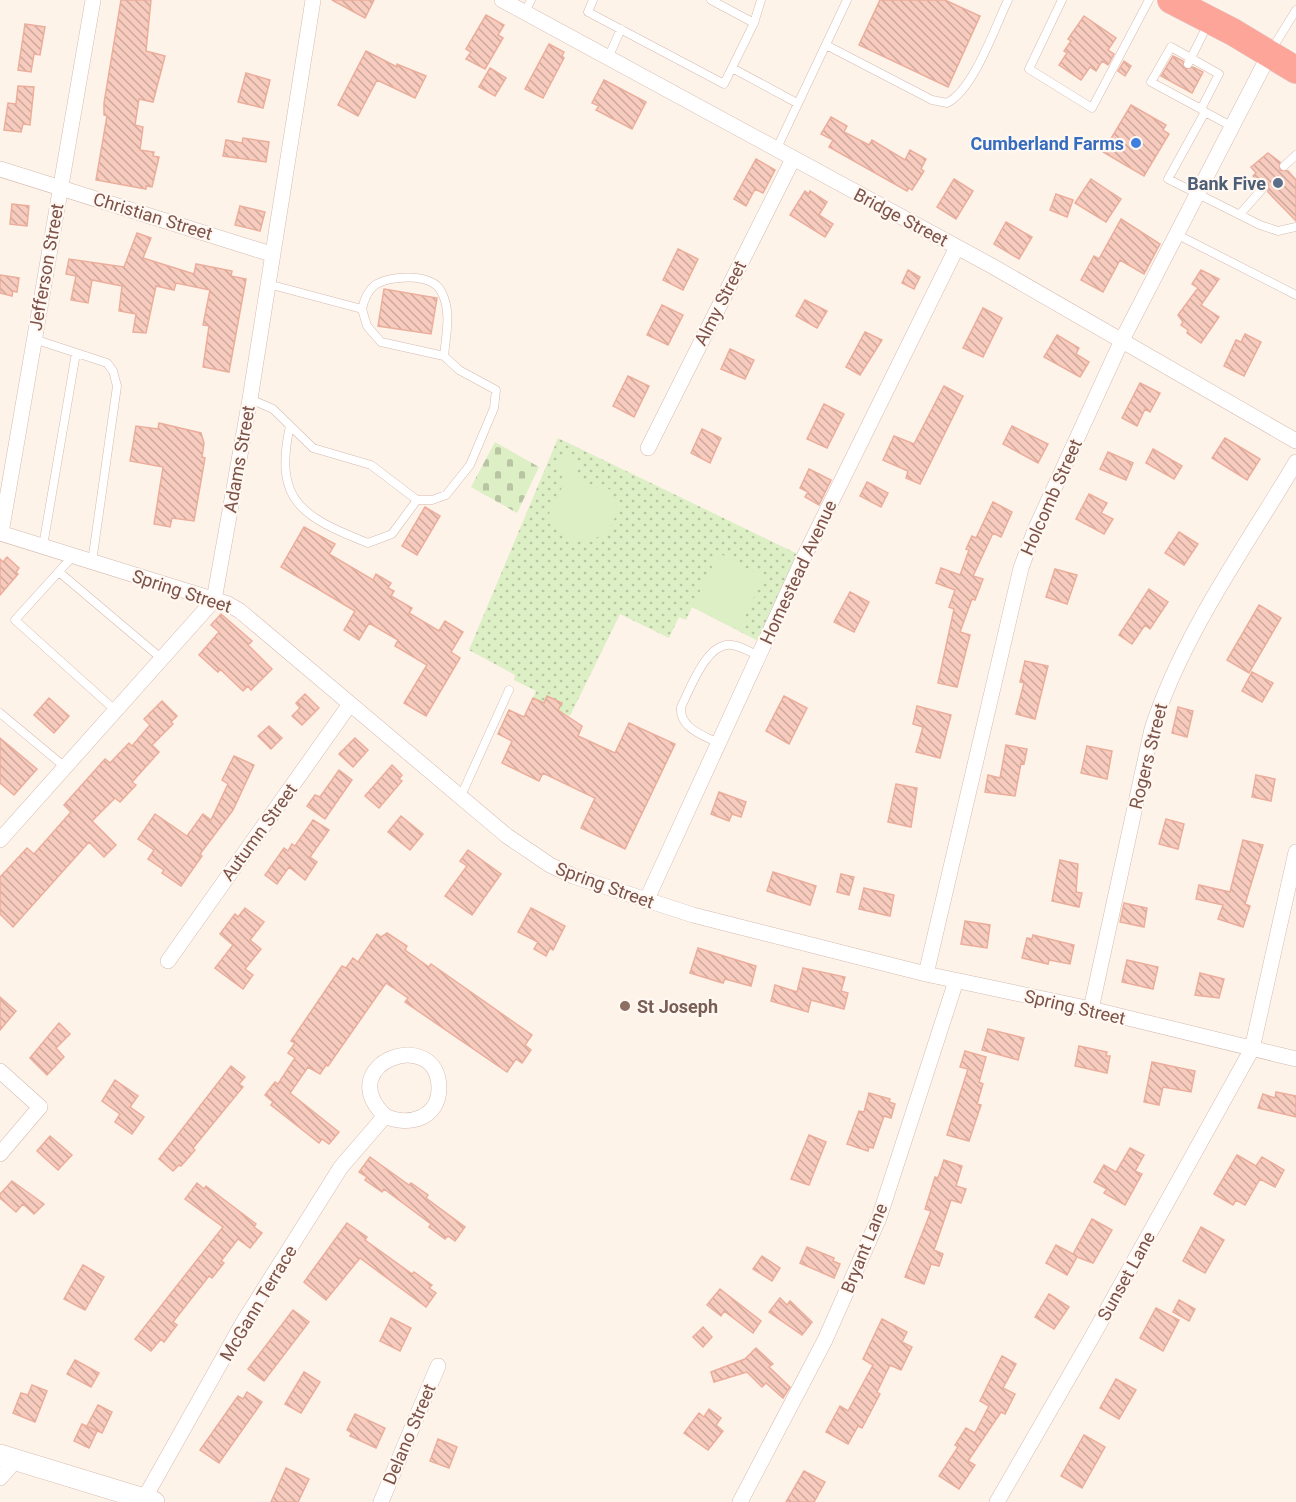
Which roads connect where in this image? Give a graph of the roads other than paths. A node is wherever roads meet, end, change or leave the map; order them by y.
1 (93, 0) edge
2 (313, 0) edge
3 (502, 0) edge
4 (593, 0) edge
5 (711, 0) edge
6 (761, 0) edge
7 (848, 0) edge
8 (1008, 0) edge
9 (1062, 0) edge
10 (1149, 0) edge
11 (1171, 0) edge
12 (528, 6) edge
13 (1296, 10) edge
14 (1210, 20) junction
15 (754, 22) junction
16 (621, 29) junction
17 (826, 45) junction
18 (1270, 53) junction
19 (608, 58) junction
20 (1190, 61) junction
21 (732, 68) junction
22 (1296, 70) edge
23 (1177, 85) dead end
24 (1172, 94) junction
25 (797, 103) junction
26 (1203, 110) junction
27 (1231, 126) junction
28 (776, 150) junction
29 (1296, 155) edge
30 (793, 159) junction
31 (1284, 166) dead end
32 (0, 169) edge
33 (59, 187) junction
34 (1264, 187) dead end
35 (1196, 193) junction
36 (1240, 214) junction
37 (1296, 227) edge
38 (1176, 234) junction
39 (957, 247) junction
40 (272, 254) junction
41 (266, 284) junction
42 (1296, 295) edge
43 (362, 309) junction
44 (34, 339) junction
45 (1122, 340) junction
46 (76, 353) junction
47 (444, 356) junction
48 (250, 399) junction
49 (290, 426) junction
50 (1296, 441) edge
51 (648, 448) dead end
52 (1296, 462) edge
53 (417, 500) junction
54 (0, 533) edge
55 (43, 547) junction
56 (73, 556) junction
57 (92, 562) junction
58 (59, 572) junction
59 (214, 600) junction
60 (759, 656) junction
61 (162, 659) junction
62 (509, 690) dead end
63 (350, 704) junction
64 (116, 711) junction
65 (0, 713) edge
66 (718, 743) junction
67 (65, 767) junction
68 (460, 798) junction
69 (6, 822) edge
70 (0, 840) edge
71 (1296, 852) edge
72 (646, 902) junction
73 (168, 961) dead end
74 (926, 974) junction
75 (956, 981) junction
76 (1091, 1009) junction
77 (1252, 1049) junction
78 (1296, 1059) edge
79 (0, 1071) edge
80 (385, 1116) junction
81 (0, 1154) edge
82 (438, 1366) dead end
83 (8, 1458) edge
84 (0, 1478) edge
85 (149, 1500) edge
86 (381, 1502) edge
87 (740, 1502) edge
88 (997, 1502) edge

1 - 33 street, Jefferson Street
2 - 40 street, Adams Street
3 - 12 street, Bridge Street
4 - 16 lane
5 - 15 lane
6 - 15 lane
7 - 17 lane
8 - 17 lane
9 - 10 lane
11 - 14 highway
12 - 19 street, Bridge Street
13 - 18 lane
14 - 18 highway
14 - 20 lane
15 - 21 lane
16 - 19 lane
16 - 21 lane
17 - 25 lane
18 - 22 highway
18 - 27 street, Holcomb Street
19 - 28 street, Bridge Street
20 - 24 lane
20 - 26 lane
21 - 25 lane
23 - 24 lane
24 - 26 lane
25 - 28 lane
26 - 27 lane
26 - 35 lane
27 - 35 street, Holcomb Street
28 - 30 street, Bridge Street
29 - 31 lane
30 - 39 street, Bridge Street
30 - 51 street, Almy Street
32 - 33 street, Christian Street
33 - 40 street, Christian Street
33 - 44 street, Jefferson Street
34 - 36 lane
35 - 36 lane
35 - 38 street, Holcomb Street
36 - 37 lane
38 - 42 lane
38 - 45 street, Holcomb Street
39 - 45 street, Bridge Street
39 - 60 street, Homestead Avenue
40 - 41 street, Adams Street
41 - 43 lane
41 - 48 street, Adams Street
43 - 47 lane
43 - 47 lane
44 - 46 lane
44 - 54 street, Jefferson Street
45 - 50 street, Bridge Street
45 - 74 street, Holcomb Street
46 - 55 lane
46 - 57 lane
47 - 53 lane
48 - 49 lane
48 - 59 street, Adams Street
49 - 53 lane
49 - 53 lane
52 - 76 street, Rogers Street
54 - 55 street, Spring Street
55 - 56 street, Spring Street
56 - 57 street, Spring Street
56 - 58 lane
57 - 59 street, Spring Street
58 - 61 lane
58 - 64 lane
59 - 61 street
59 - 63 street, Spring Street
60 - 66 street, Homestead Avenue
60 - 66 lane
61 - 64 street
62 - 68 lane
63 - 68 street, Spring Street
63 - 73 street, Autumn Street
64 - 67 street
65 - 67 lane
66 - 72 street, Homestead Avenue
67 - 69 street
68 - 72 street, Spring Street
69 - 70 street
71 - 77 street, Sunset Lane
72 - 74 street, Spring Street
74 - 75 street, Spring Street
75 - 76 street, Spring Street
75 - 87 street, Bryant Lane
76 - 77 street, Spring Street
77 - 78 street, Spring Street
77 - 88 street, Sunset Lane
79 - 81 street
80 - 80 street
80 - 85 street, McGann Terrace
82 - 86 street, Delano Street
83 - 84 street
83 - 85 main road

